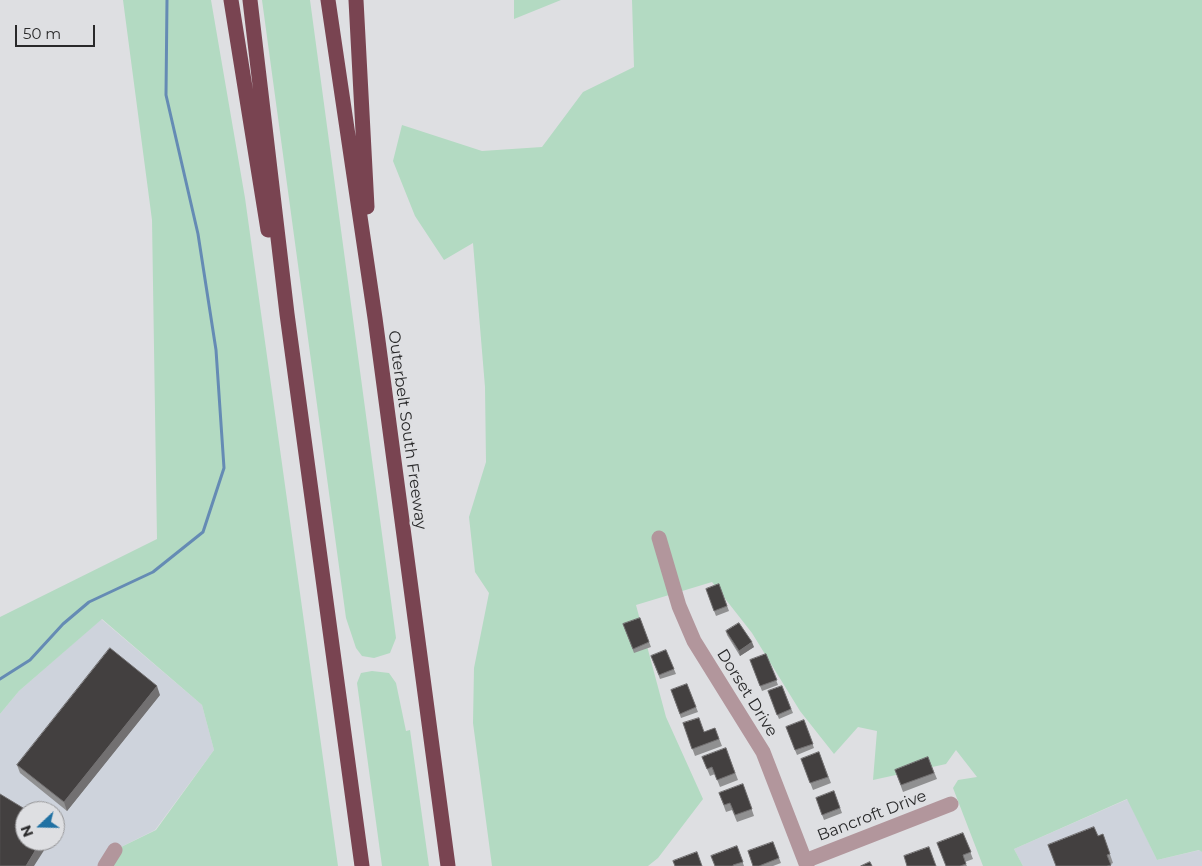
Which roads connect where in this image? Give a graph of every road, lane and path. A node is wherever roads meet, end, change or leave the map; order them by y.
1 (231, 0) edge
2 (250, 0) edge
3 (328, 0) edge
4 (356, 0) edge
5 (287, 314) junction
6 (375, 318) junction
7 (659, 538) dead end
8 (951, 804) dead end
9 (115, 850) dead end
10 (806, 863) edge
11 (105, 866) edge
12 (362, 866) edge
13 (448, 866) edge

1 - 5 highway
2 - 5 highway
3 - 6 highway, Outerbelt South Freeway
4 - 6 highway
5 - 12 highway
6 - 13 highway, Outerbelt South Freeway
7 - 10 street, Dorset Drive
8 - 10 street, Bancroft Drive
9 - 11 street

